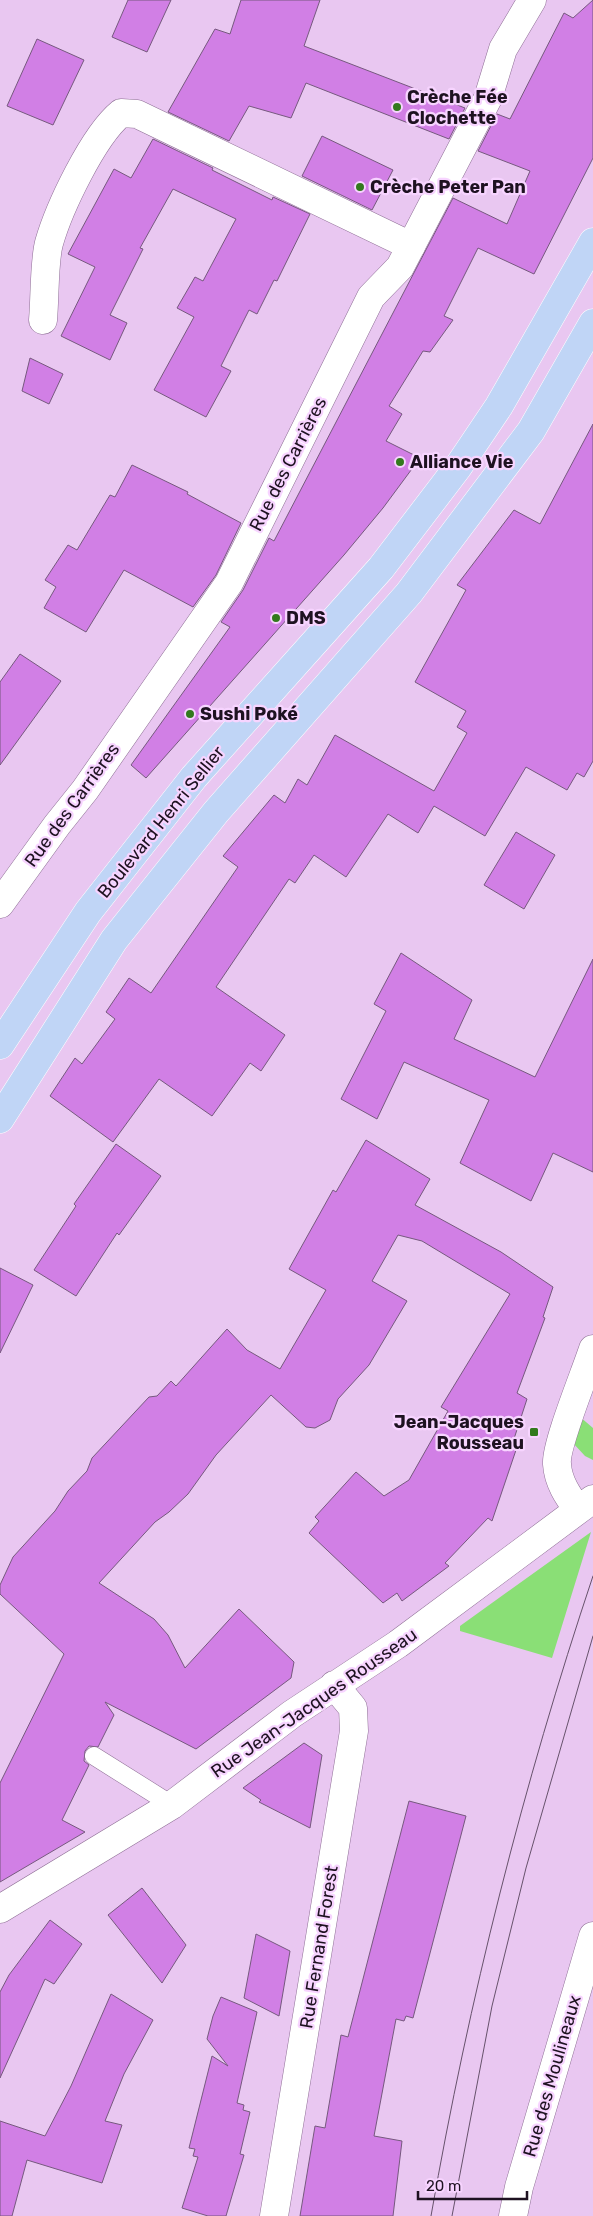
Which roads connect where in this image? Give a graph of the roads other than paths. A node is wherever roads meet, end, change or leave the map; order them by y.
1 (532, 0) edge
2 (593, 242) edge
3 (411, 246) junction
4 (43, 320) dead end
5 (589, 336) edge
6 (0, 904) edge
7 (0, 1045) edge
8 (0, 1119) edge
9 (593, 1349) edge
10 (586, 1504) edge
11 (334, 1685) junction
12 (94, 1756) dead end
13 (172, 1805) junction
14 (0, 1909) edge
15 (593, 1936) edge
16 (274, 2216) edge
17 (513, 2216) edge

1 - 3 street, Rue des Carrières
2 - 7 main road, Boulevard Henri Sellier
3 - 4 street
3 - 6 street, Rue des Carrières
5 - 8 main road, Boulevard Henri Sellier
9 - 10 street
10 - 11 street, Rue Jean-Jacques Rousseau
11 - 13 street, Rue Jean-Jacques Rousseau
11 - 16 street, Rue Fernand Forest
12 - 13 lane
13 - 14 street, Rue Jean-Jacques Rousseau
15 - 17 street, Rue des Moulineaux

